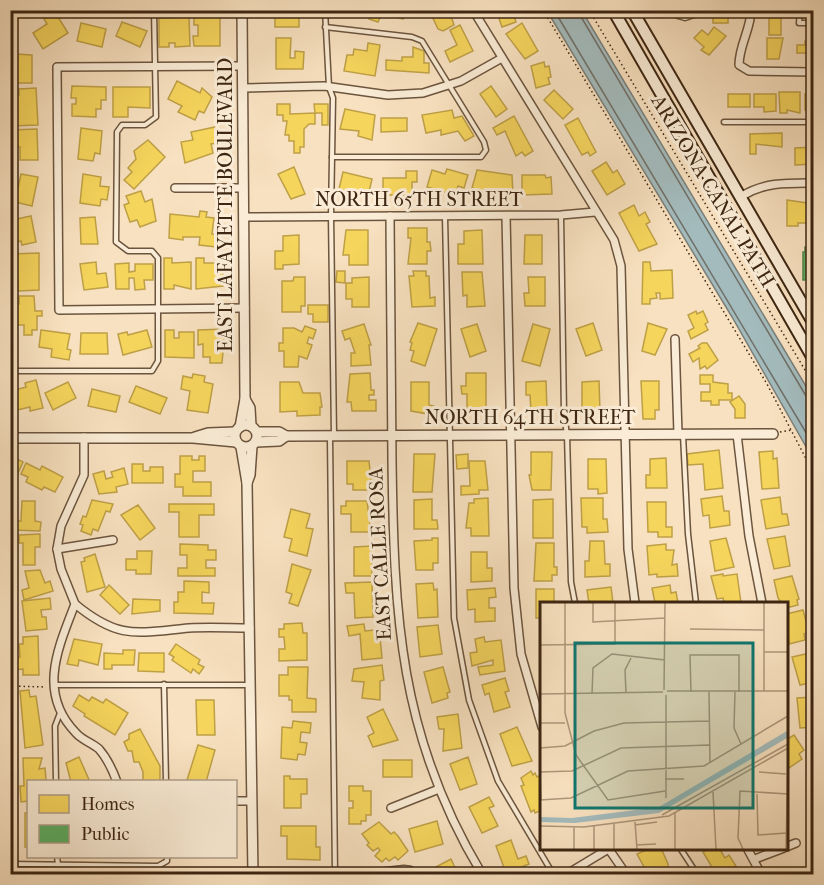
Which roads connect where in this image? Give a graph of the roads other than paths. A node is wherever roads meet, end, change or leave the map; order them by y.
1 (154, 10) edge
2 (242, 10) edge
3 (325, 10) edge
4 (473, 10) edge
5 (613, 10) edge
6 (632, 10) edge
7 (674, 10) edge
8 (700, 10) edge
9 (751, 10) edge
10 (800, 10) edge
11 (813, 23) edge
12 (325, 27) junction
13 (502, 58) junction
14 (242, 66) junction
15 (154, 67) junction
16 (813, 72) edge
17 (450, 84) junction
18 (330, 87) junction
19 (243, 88) junction
20 (724, 122) dead end
21 (813, 122) edge
22 (332, 157) junction
23 (813, 183) edge
24 (175, 188) dead end
25 (243, 188) junction
26 (742, 196) junction
27 (595, 212) junction
28 (561, 215) junction
29 (331, 216) junction
30 (390, 216) junction
31 (445, 216) junction
32 (506, 216) junction
33 (244, 217) junction
34 (775, 294) junction
35 (798, 296) junction
36 (244, 308) junction
37 (158, 309) junction
38 (813, 324) edge
39 (675, 339) dead end
40 (813, 360) edge
41 (10, 371) edge
42 (244, 399) junction
43 (254, 429) junction
44 (626, 434) junction
45 (680, 434) junction
46 (737, 434) junction
47 (773, 434) road end
48 (452, 435) junction
49 (509, 435) junction
50 (567, 435) junction
51 (286, 436) junction
52 (332, 436) junction
53 (391, 436) junction
54 (84, 437) junction
55 (238, 437) junction
56 (10, 438) edge
57 (254, 444) junction
58 (247, 483) junction
59 (113, 540) dead end
60 (57, 549) junction
61 (575, 602) edge
62 (635, 602) edge
63 (696, 602) edge
64 (762, 602) edge
65 (75, 604) junction
66 (250, 628) junction
67 (164, 684) junction
68 (251, 685) junction
69 (53, 686) junction
70 (60, 713) junction
71 (540, 720) edge
72 (56, 780) edge
73 (116, 780) edge
74 (166, 780) edge
75 (439, 789) junction
76 (237, 801) edge
77 (252, 801) junction
78 (391, 808) dead end
79 (796, 843) dead end
80 (788, 846) edge
81 (607, 849) edge
82 (610, 849) edge
83 (681, 849) edge
84 (748, 849) edge
85 (780, 849) edge
86 (57, 858) edge
87 (167, 858) edge
88 (755, 860) junction
89 (10, 864) edge
90 (58, 865) junction
91 (253, 874) edge
92 (335, 874) edge
93 (352, 874) edge
94 (415, 874) edge
95 (482, 874) edge
96 (553, 874) edge
97 (567, 874) edge
98 (626, 874) edge
99 (697, 874) edge
100 (761, 874) edge

1 - 15 lane
2 - 14 street, EAST LAFAYETTE BOULEVARD
3 - 12 lane
4 - 13 street
5 - 34 main road
6 - 26 main road
7 - 8 lane
9 - 16 street
10 - 11 lane
12 - 17 lane
12 - 18 lane
13 - 17 street
13 - 27 street
14 - 15 street
14 - 19 street, EAST LAFAYETTE BOULEVARD
15 - 37 lane
15 - 37 street
17 - 18 street
17 - 22 lane
18 - 19 street
18 - 22 lane
19 - 25 street, EAST LAFAYETTE BOULEVARD
20 - 21 lane
22 - 29 lane
23 - 26 street
24 - 25 street
25 - 33 street, EAST LAFAYETTE BOULEVARD
26 - 35 main road
27 - 28 street, NORTH 65TH STREET
27 - 44 street
28 - 32 street, NORTH 65TH STREET
28 - 50 lane
29 - 30 street, NORTH 65TH STREET
29 - 33 street, NORTH 65TH STREET
29 - 52 lane
30 - 31 street, NORTH 65TH STREET
30 - 53 street, EAST CALLE ROSA
31 - 32 street, NORTH 65TH STREET
31 - 48 lane
32 - 49 street
33 - 36 street, EAST LAFAYETTE BOULEVARD
34 - 35 main road
34 - 40 main road
35 - 38 main road
36 - 37 street
36 - 42 street, EAST LAFAYETTE BOULEVARD
37 - 41 lane
39 - 45 street
42 - 43 street, EAST LAFAYETTE BOULEVARD
42 - 55 street, EAST LAFAYETTE BOULEVARD
43 - 51 street, NORTH 64TH STREET
43 - 55 street, NORTH 64TH STREET
43 - 57 street, EAST LAFAYETTE BOULEVARD
44 - 45 street, NORTH 64TH STREET
44 - 50 street, NORTH 64TH STREET
44 - 62 street
45 - 46 street, NORTH 64TH STREET
45 - 63 lane
46 - 47 street, NORTH 64TH STREET
46 - 64 street
48 - 49 street, NORTH 64TH STREET
48 - 53 street, NORTH 64TH STREET
48 - 96 lane
49 - 50 street, NORTH 64TH STREET
49 - 71 street
50 - 61 lane
51 - 52 street, NORTH 64TH STREET
51 - 57 street, NORTH 64TH STREET
52 - 53 street, NORTH 64TH STREET
52 - 92 lane
53 - 75 street, EAST CALLE ROSA
54 - 55 street
54 - 56 street
54 - 60 street
55 - 57 street, NORTH 64TH STREET
55 - 58 street, EAST LAFAYETTE BOULEVARD
57 - 58 street, EAST LAFAYETTE BOULEVARD
58 - 66 street, EAST LAFAYETTE BOULEVARD
59 - 60 street
60 - 65 street
65 - 66 street
65 - 69 street
66 - 68 street, EAST LAFAYETTE BOULEVARD
67 - 68 lane
67 - 69 lane
67 - 74 lane
68 - 77 street, EAST LAFAYETTE BOULEVARD
69 - 70 street
70 - 72 lane
70 - 73 street
75 - 78 street
75 - 95 street, EAST CALLE ROSA
76 - 77 street
77 - 91 street, EAST LAFAYETTE BOULEVARD
79 - 80 street
81 - 97 street
82 - 98 street
83 - 99 lane
84 - 88 street
85 - 88 street
86 - 90 lane
87 - 90 lane
88 - 100 street
89 - 90 lane
93 - 94 lane

